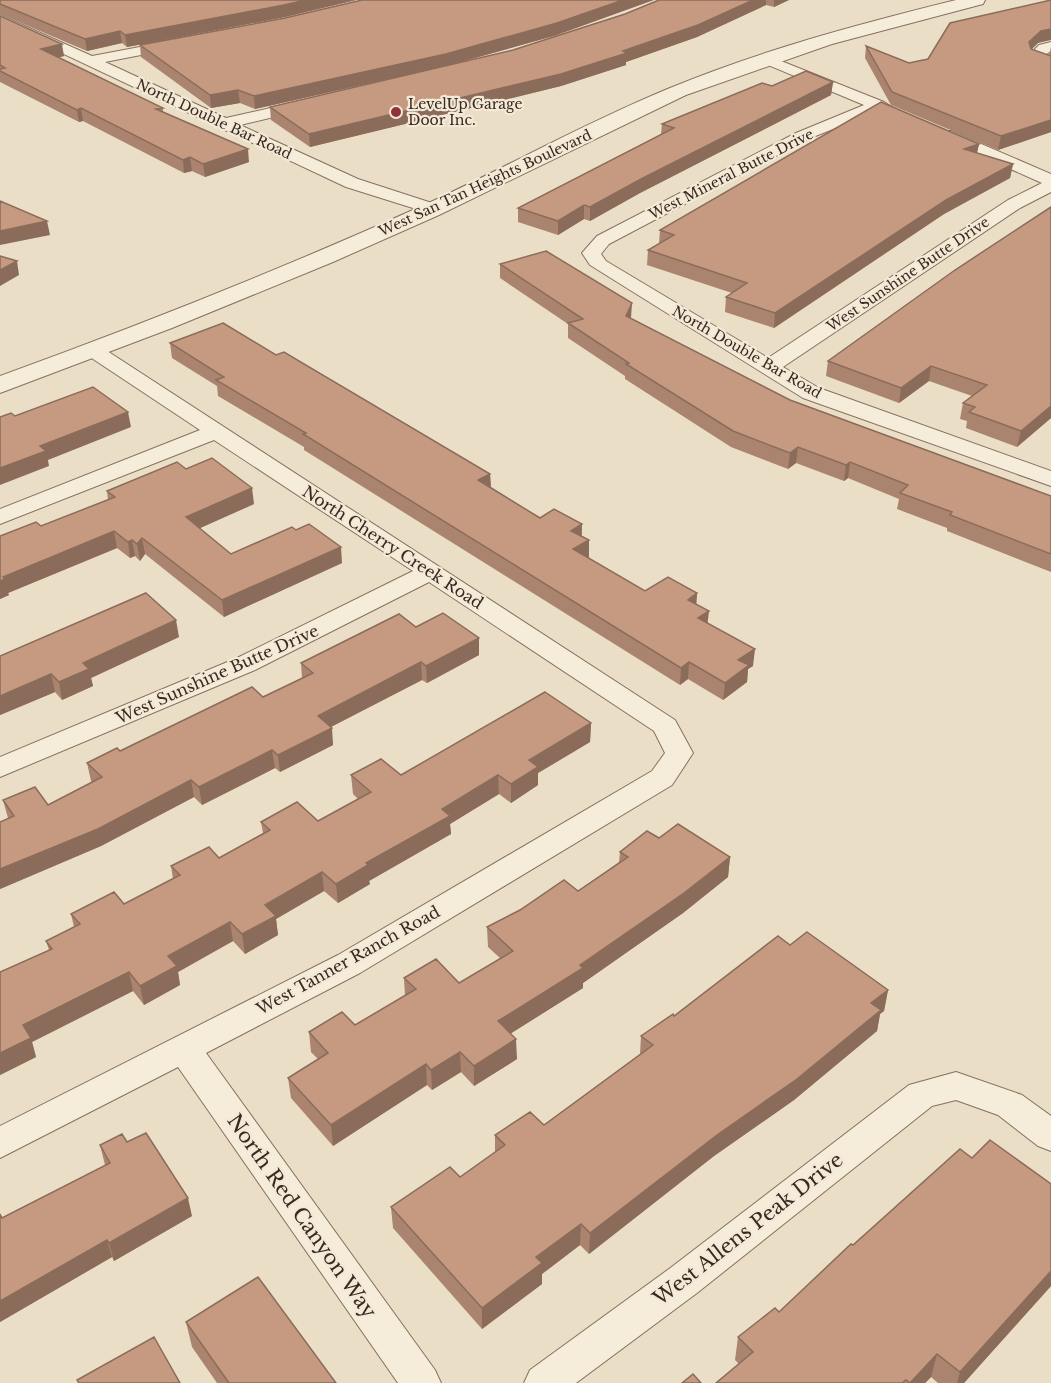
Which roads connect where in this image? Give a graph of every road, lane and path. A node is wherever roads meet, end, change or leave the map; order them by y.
1 (977, 0) edge
2 (0, 19) edge
3 (193, 41) edge
4 (1051, 46) edge
5 (766, 59) junction
6 (89, 61) junction
7 (1051, 64) edge
8 (316, 103) edge
9 (878, 105) junction
10 (899, 114) edge
11 (223, 124) junction
12 (932, 128) edge
13 (1051, 180) edge
14 (1051, 185) edge
15 (432, 209) junction
16 (591, 253) joint
17 (94, 351) junction
18 (768, 368) junction
19 (0, 385) edge
20 (217, 431) junction
21 (1051, 478) edge
22 (0, 517) edge
23 (431, 572) junction
24 (679, 753) joint
25 (0, 768) edge
26 (184, 1049) junction
27 (1051, 1136) edge
28 (0, 1143) edge
29 (421, 1383) edge
30 (544, 1383) edge

1 - 5 street, West San Tan Heights Boulevard
2 - 6 street, North Double Bar Road
3 - 6 street
4 - 7 street
5 - 9 street
5 - 15 street, West San Tan Heights Boulevard
6 - 11 street, North Double Bar Road
8 - 11 street
9 - 10 street
9 - 16 street, West Mineral Butte Drive
11 - 15 street, North Double Bar Road
12 - 13 street
14 - 18 street, West Sunshine Butte Drive
15 - 17 street, West San Tan Heights Boulevard
16 - 18 street, North Double Bar Road
17 - 19 street, West San Tan Heights Boulevard
17 - 20 street, North Cherry Creek Road
18 - 21 street, North Double Bar Road
20 - 22 street
20 - 23 street, North Cherry Creek Road
23 - 24 street, North Cherry Creek Road
23 - 25 street, West Sunshine Butte Drive
24 - 26 street, West Tanner Ranch Road
26 - 28 street, West Tanner Ranch Road
26 - 29 street, North Red Canyon Way
27 - 30 street, West Allens Peak Drive

